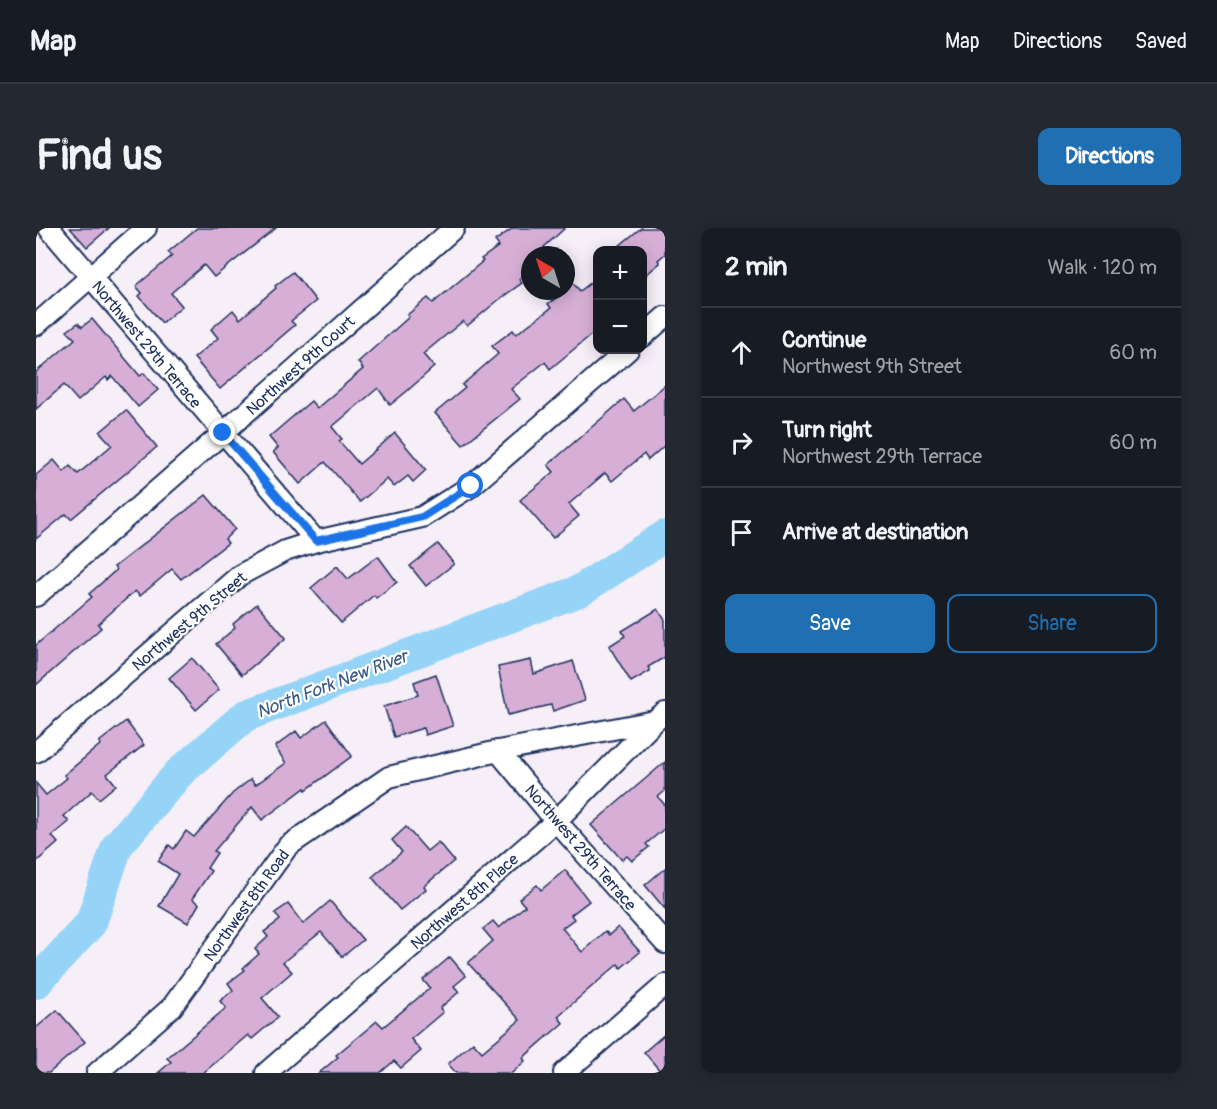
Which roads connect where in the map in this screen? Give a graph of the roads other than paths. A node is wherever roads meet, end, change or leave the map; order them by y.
1 (49, 228) edge
2 (146, 228) edge
3 (454, 228) edge
4 (90, 277) junction
5 (665, 317) edge
6 (36, 324) edge
7 (647, 333) edge
8 (623, 354) edge
9 (223, 433) junction
10 (316, 541) junction
11 (36, 596) edge
12 (660, 717) edge
13 (498, 751) junction
14 (36, 752) edge
15 (556, 821) junction
16 (665, 943) edge
17 (665, 985) edge
18 (97, 1073) edge
19 (266, 1073) edge
20 (564, 1073) edge

1 - 4 street, Northwest 29th Terrace
2 - 4 street
3 - 9 street, Northwest 9th Court
4 - 6 street
4 - 9 street, Northwest 29th Terrace
5 - 7 street
8 - 10 street, Northwest 9th Street
9 - 10 street, Northwest 29th Terrace
9 - 11 street, Northwest 9th Court
10 - 14 street, Northwest 9th Street
12 - 13 street, Northwest 8th Road
12 - 15 street, Northwest 8th Place
13 - 15 street, Northwest 29th Terrace
13 - 18 street, Northwest 8th Road
15 - 16 street, Northwest 29th Terrace
15 - 19 street, Northwest 8th Place
17 - 20 street

